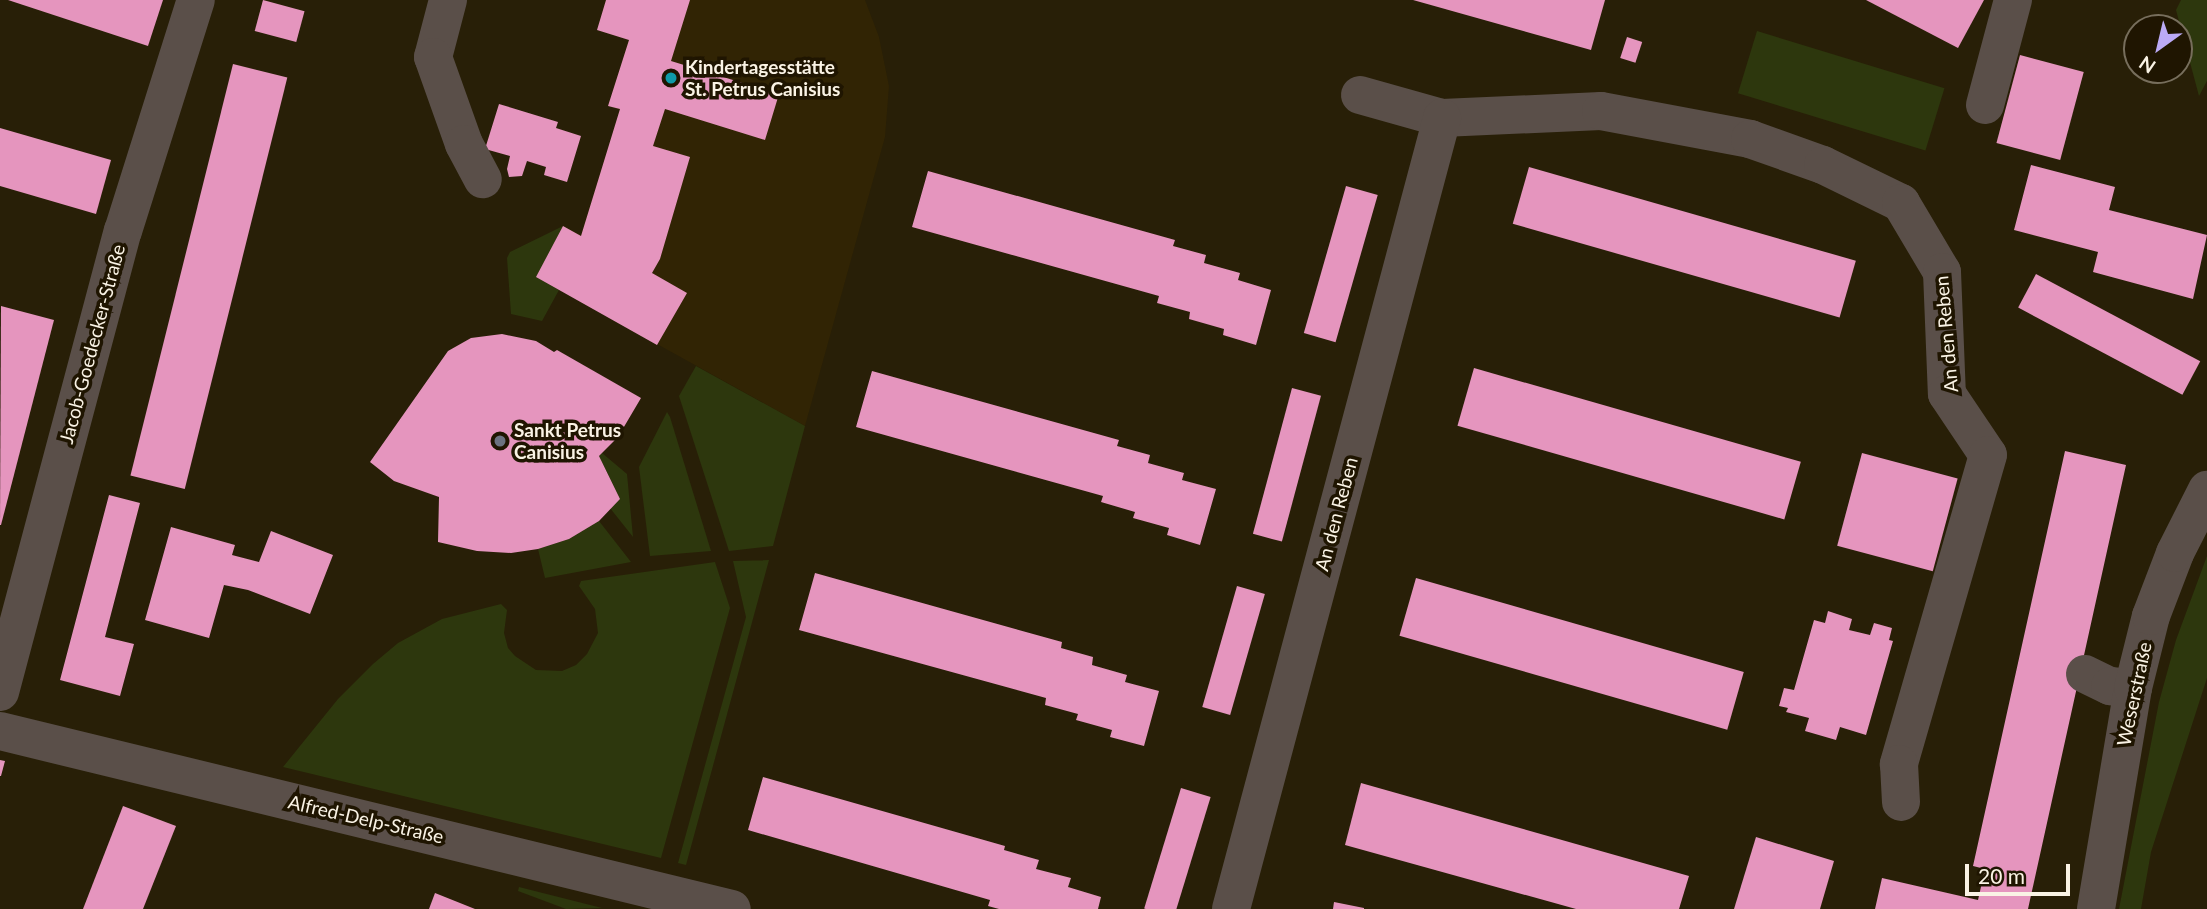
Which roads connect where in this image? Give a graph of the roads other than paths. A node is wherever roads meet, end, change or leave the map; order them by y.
1 (196, 0) edge
2 (448, 0) edge
3 (2013, 0) edge
4 (1360, 95) dead end
5 (1985, 105) dead end
6 (1442, 118) junction
7 (483, 179) dead end
8 (2207, 490) edge
9 (2085, 674) dead end
10 (2133, 688) junction
11 (0, 692) edge
12 (0, 731) edge
13 (1900, 802) dead end
14 (733, 909) edge
15 (1231, 909) edge
16 (2096, 909) edge

1 - 11 street, Jacob-Goedecker-Straße
2 - 7 street
3 - 5 street
4 - 6 street, An den Reben
6 - 13 street, An den Reben
6 - 15 street, An den Reben
8 - 10 street, Weserstraße
9 - 10 street
10 - 16 street, Weserstraße
12 - 14 street, Alfred-Delp-Straße

